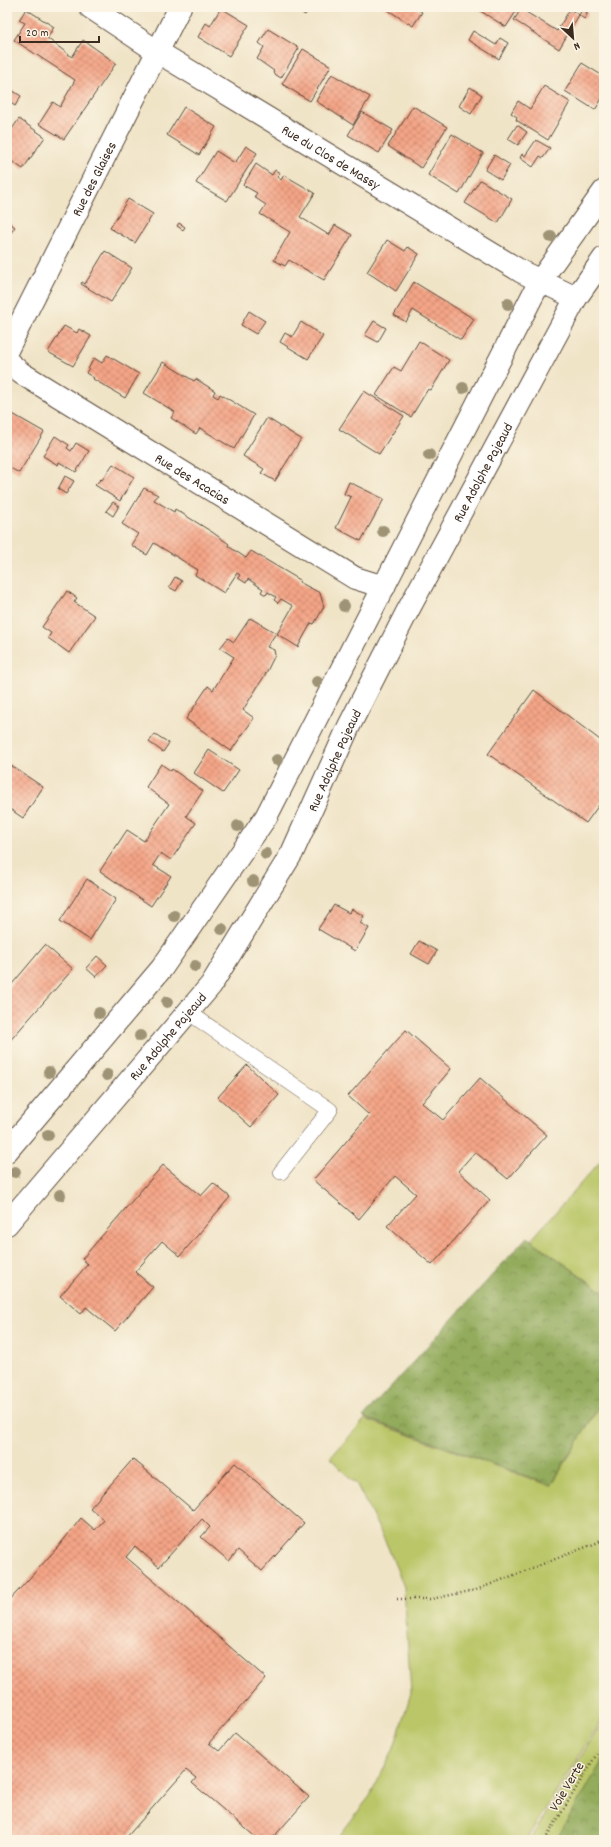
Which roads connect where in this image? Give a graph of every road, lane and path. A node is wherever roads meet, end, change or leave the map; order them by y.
1 (90, 7) edge
2 (180, 7) edge
3 (158, 52) junction
4 (604, 191) edge
5 (604, 258) edge
6 (540, 281) junction
7 (576, 298) junction
8 (7, 350) edge
9 (7, 361) edge
10 (384, 587) junction
11 (188, 1012) junction
12 (7, 1152) edge
13 (281, 1172) dead end
14 (7, 1224) edge
15 (604, 1539) edge
16 (397, 1599) dead end
17 (604, 1742) edge
18 (545, 1840) edge

1 - 3 main road, Rue du Clos de Massy
2 - 3 main road, Rue des Glaises
3 - 6 main road, Rue du Clos de Massy
3 - 8 main road, Rue des Glaises
4 - 6 main road
5 - 7 main road, Rue Adolphe Pajeaud
6 - 7 main road, Rue du Clos de Massy
6 - 10 main road
7 - 11 main road, Rue Adolphe Pajeaud
9 - 10 main road, Rue des Acacias
10 - 12 main road
11 - 13 lane
11 - 14 main road, Rue Adolphe Pajeaud
15 - 16 path
17 - 18 path, Voie Verte

